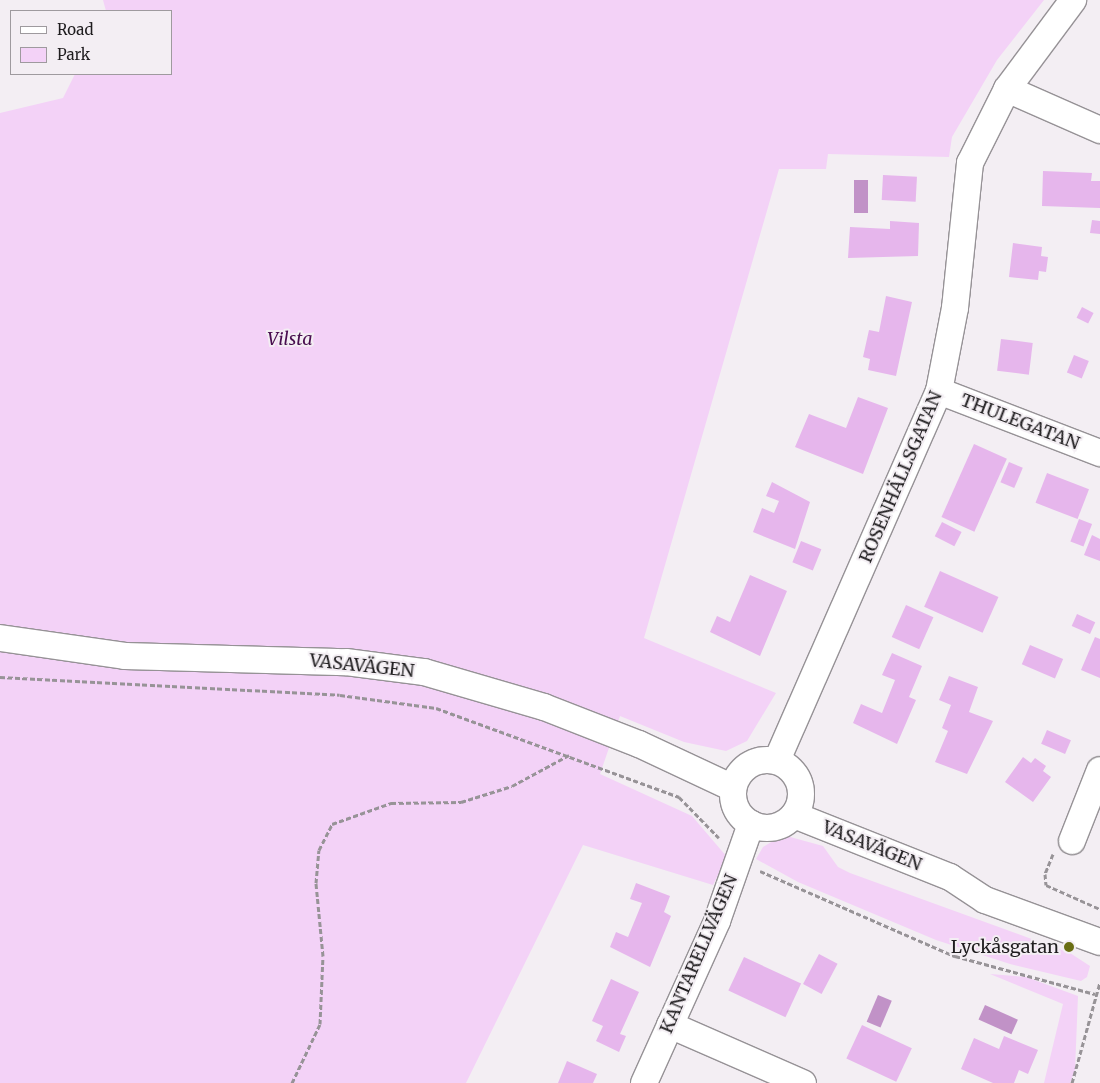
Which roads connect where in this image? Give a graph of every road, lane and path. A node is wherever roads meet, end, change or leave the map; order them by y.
1 (1073, 0) edge
2 (1007, 90) junction
3 (1100, 130) edge
4 (939, 391) junction
5 (1100, 454) edge
6 (0, 638) edge
7 (0, 677) edge
8 (569, 754) junction
9 (777, 760) junction
10 (1100, 770) edge
11 (733, 788) junction
12 (794, 815) junction
13 (751, 824) junction
14 (1072, 841) joint
15 (739, 858) junction
16 (950, 877) junction
17 (1100, 909) edge
18 (1100, 926) edge
19 (1100, 942) edge
20 (1100, 982) edge
21 (1096, 994) junction
22 (670, 1025) junction
23 (292, 1083) edge
24 (644, 1083) edge
25 (803, 1083) edge
26 (1072, 1083) edge

1 - 2 street, ROSENHÄLLSGATAN
2 - 3 street
2 - 4 street, ROSENHÄLLSGATAN
4 - 5 street, THULEGATAN
4 - 9 street, ROSENHÄLLSGATAN
6 - 11 street, VASAVÄGEN
7 - 8 path
8 - 15 path
8 - 23 path
9 - 11 street
9 - 12 street
10 - 14 street
11 - 13 street
12 - 13 street
12 - 16 street, VASAVÄGEN
13 - 15 street, KANTARELLVÄGEN
14 - 17 path
15 - 21 path
15 - 22 street, KANTARELLVÄGEN
16 - 18 street, VASAVÄGEN
16 - 19 street, VASAVÄGEN
20 - 21 path
21 - 26 path
22 - 24 street, KANTARELLVÄGEN
22 - 25 street

